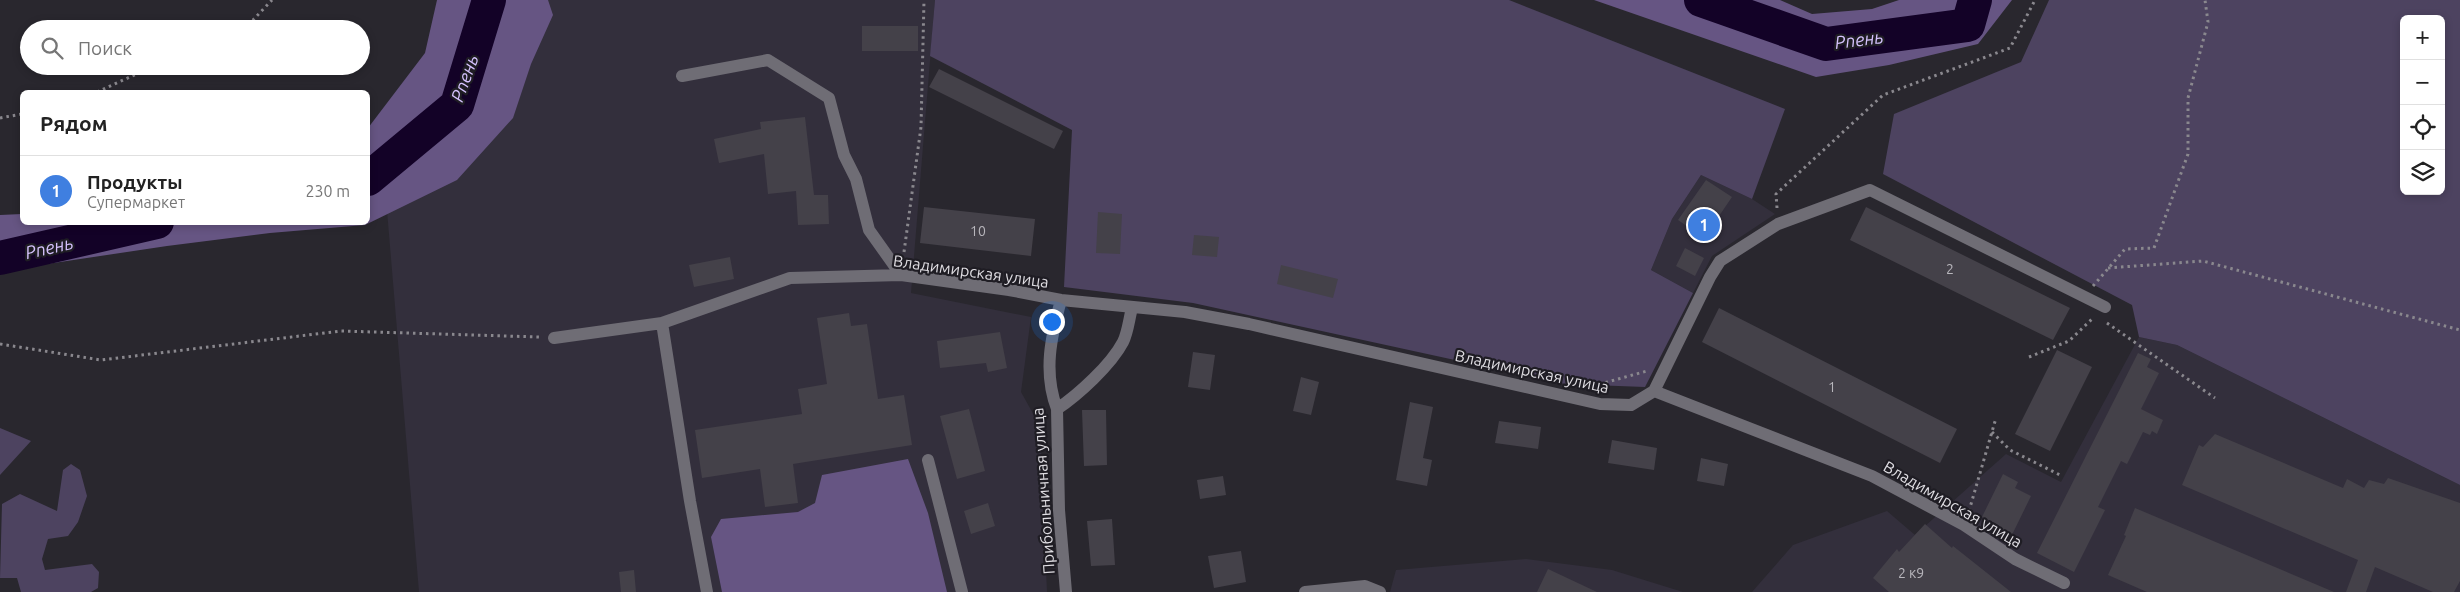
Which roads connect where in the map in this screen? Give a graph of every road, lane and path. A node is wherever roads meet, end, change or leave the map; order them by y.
1 (272, 0) edge
2 (924, 0) edge
3 (2035, 0) edge
4 (2205, 0) edge
5 (253, 20) edge
6 (134, 75) edge
7 (682, 76) dead end
8 (101, 90) edge
9 (20, 114) edge
10 (0, 118) edge
11 (1778, 224) junction
12 (2108, 268) junction
13 (901, 275) junction
14 (2085, 296) junction
15 (1061, 300) junction
16 (2104, 307) junction
17 (1132, 308) junction
18 (662, 323) junction
19 (2460, 330) edge
20 (554, 338) joint
21 (0, 344) edge
22 (2029, 357) dead end
23 (1666, 366) junction
24 (1588, 388) dead end
25 (1654, 391) junction
26 (2215, 398) dead end
27 (1057, 409) junction
28 (1996, 418) dead end
29 (1992, 432) junction
30 (928, 460) dead end
31 (2060, 475) dead end
32 (1964, 525) junction
33 (2064, 583) dead end
34 (707, 592) edge
35 (962, 592) edge
36 (1066, 592) edge
37 (1305, 592) edge
38 (1380, 592) edge

1 - 5 path
2 - 13 path
3 - 11 path
4 - 12 path
6 - 8 path
7 - 13 street
9 - 10 path
11 - 14 street
11 - 23 street
12 - 14 path
12 - 19 path
13 - 15 street, Владимирская улица
13 - 18 street, Владимирская улица
14 - 16 street
15 - 17 street, Владимирская улица
15 - 27 street, Прибольничная улица
16 - 22 path
16 - 26 path
17 - 25 street, Владимирская улица
17 - 27 street
18 - 20 street, Владимирская улица
18 - 34 street
20 - 21 path
23 - 24 path
23 - 25 street
25 - 32 street, Владимирская улица
27 - 36 street, Прибольничная улица
28 - 29 path
29 - 31 path
29 - 32 path
30 - 35 street
32 - 33 street, Владимирская улица
37 - 38 street

